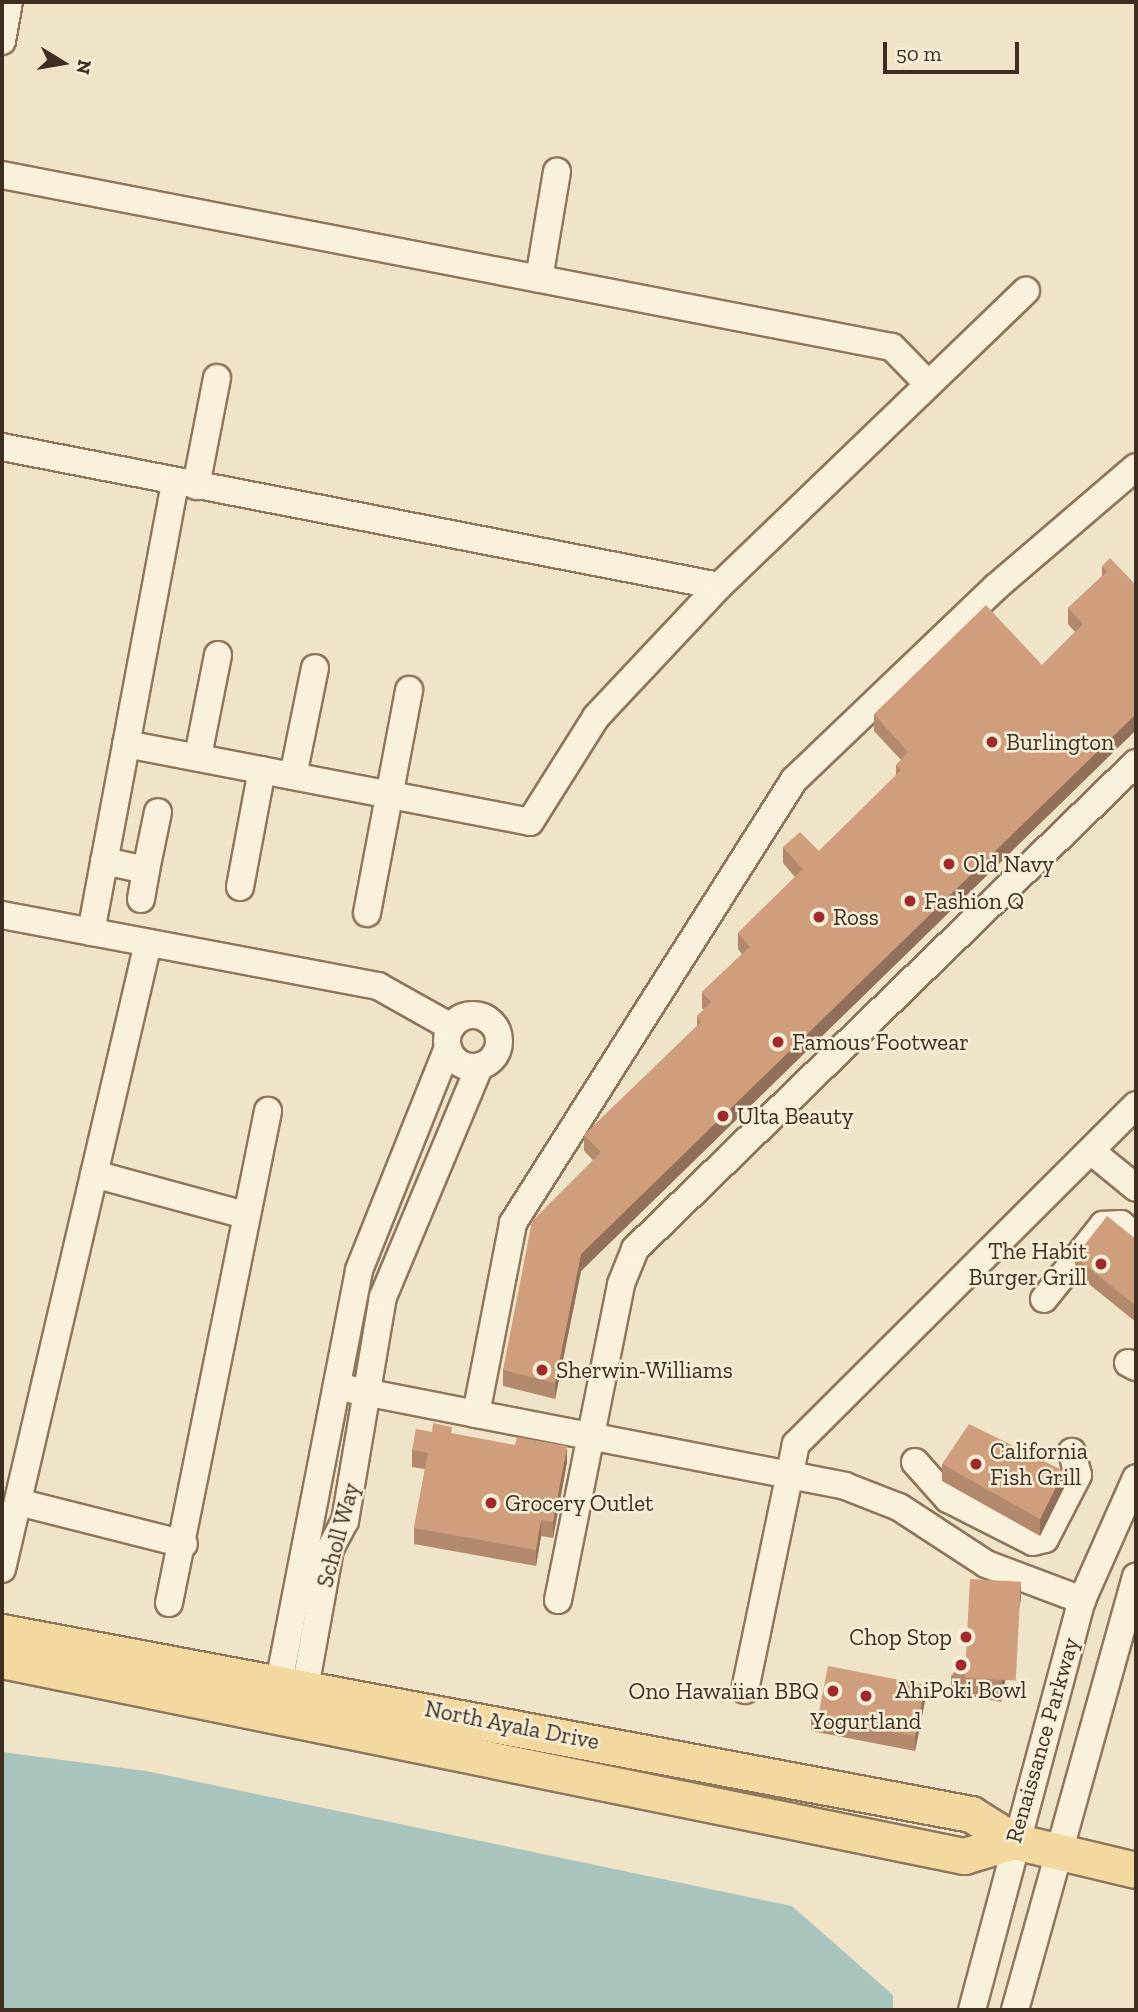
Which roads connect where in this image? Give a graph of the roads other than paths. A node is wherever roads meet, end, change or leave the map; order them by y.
1 (9, 2) edge
2 (2, 41) edge
3 (557, 172) dead end
4 (2, 174) edge
5 (538, 279) junction
6 (1026, 291) dead end
7 (217, 379) dead end
8 (927, 383) junction
9 (2, 447) edge
10 (1136, 467) edge
11 (185, 484) junction
12 (719, 586) junction
13 (218, 655) dead end
14 (315, 668) dead end
15 (409, 690) dead end
16 (126, 744) junction
17 (198, 756) junction
18 (1136, 763) edge
19 (262, 769) junction
20 (293, 776) junction
21 (389, 794) junction
22 (158, 812) dead end
23 (104, 861) junction
24 (146, 870) junction
25 (240, 887) dead end
26 (141, 899) dead end
27 (367, 913) dead end
28 (2, 915) edge
29 (91, 932) junction
30 (148, 943) junction
31 (450, 1037) junction
32 (479, 1067) junction
33 (1136, 1105) edge
34 (268, 1111) dead end
35 (415, 1126) junction
36 (445, 1141) junction
37 (1091, 1151) junction
38 (94, 1174) junction
39 (1136, 1188) edge
40 (245, 1215) junction
41 (1136, 1237) edge
42 (1044, 1299) dead end
43 (339, 1387) junction
44 (369, 1394) junction
45 (476, 1414) junction
46 (589, 1438) junction
47 (1072, 1451) dead end
48 (915, 1462) dead end
49 (787, 1475) junction
50 (1136, 1478) edge
51 (18, 1502) junction
52 (184, 1544) junction
53 (2, 1569) edge
54 (1136, 1577) edge
55 (558, 1600) dead end
56 (1082, 1600) junction
57 (169, 1603) dead end
58 (1127, 1628) edge
59 (2, 1632) edge
60 (2, 1660) edge
61 (745, 1690) dead end
62 (290, 1698) junction
63 (1014, 1841) junction
64 (1056, 1851) junction
65 (1136, 1870) edge
66 (972, 2010) edge
67 (1015, 2010) edge

1 - 2 street
3 - 5 street
4 - 5 street
5 - 8 street
6 - 8 street
7 - 11 street
8 - 12 street
9 - 11 street
10 - 45 street
11 - 12 street
11 - 16 street
12 - 21 street
13 - 17 street
14 - 20 street
15 - 21 street
16 - 17 street
16 - 23 street
17 - 19 street
18 - 46 street
19 - 20 street
19 - 25 street
20 - 21 street
21 - 27 street
22 - 24 street
23 - 24 street
23 - 29 street
24 - 26 street
28 - 29 street
29 - 30 street
30 - 31 street
30 - 38 street
31 - 32 street
31 - 32 street
31 - 35 street, Scholl Way
32 - 36 street, Scholl Way
33 - 37 street
34 - 40 street
35 - 36 street
35 - 43 street, Scholl Way
36 - 44 street, Scholl Way
37 - 39 street
37 - 49 street
38 - 40 street
38 - 51 street
40 - 52 street
41 - 42 street
43 - 44 street
43 - 62 street, Scholl Way
44 - 45 street
44 - 62 street, Scholl Way
45 - 46 street
46 - 49 street
46 - 55 street
47 - 48 street
49 - 56 street
49 - 61 street
50 - 56 street, Renaissance Parkway
51 - 52 street
51 - 53 street
52 - 57 street
54 - 58 street, Renaissance Parkway
56 - 63 street, Renaissance Parkway
58 - 64 street, Renaissance Parkway
59 - 62 main road, North Ayala Drive
60 - 62 main road, North Ayala Drive
62 - 63 main road, North Ayala Drive
63 - 64 main road
63 - 66 street, Renaissance Parkway
64 - 65 main road
64 - 67 street, Renaissance Parkway

